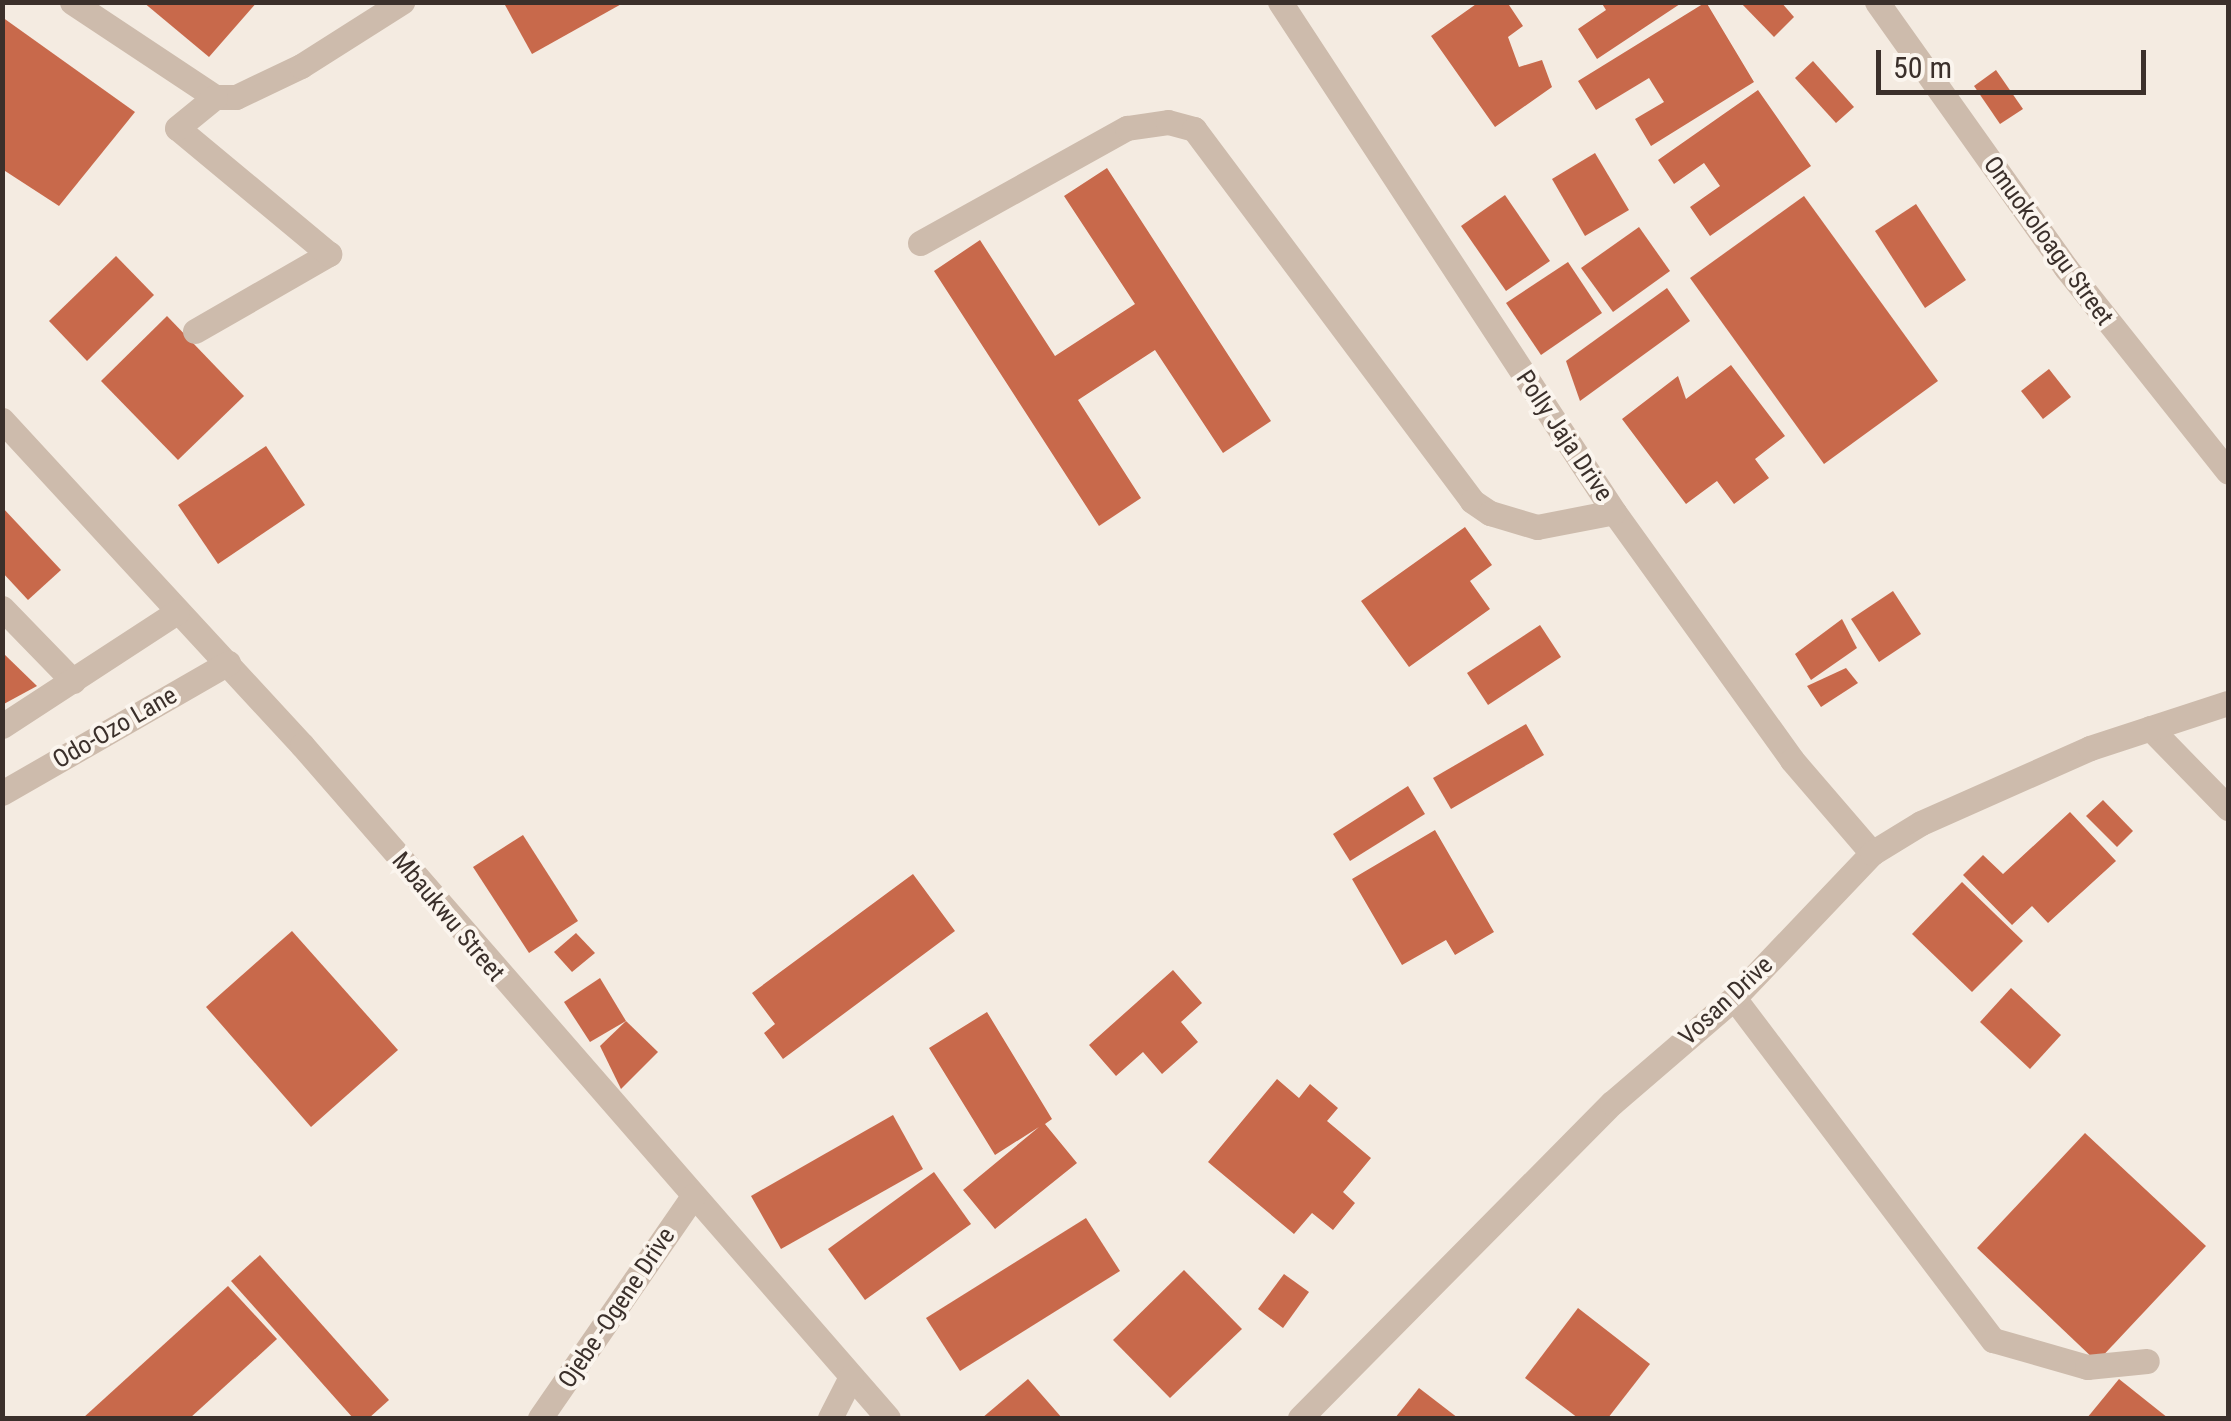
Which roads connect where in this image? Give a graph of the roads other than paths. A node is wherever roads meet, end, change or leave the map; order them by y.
1 (72, 2) edge
2 (402, 2) edge
3 (1280, 2) edge
4 (1877, 2) edge
5 (215, 97) junction
6 (920, 243) dead end
7 (195, 331) dead end
8 (2, 420) edge
9 (2228, 472) edge
10 (1614, 512) junction
11 (2, 608) edge
12 (178, 612) junction
13 (228, 663) junction
14 (73, 680) junction
15 (2228, 703) edge
16 (2, 726) edge
17 (2150, 728) junction
18 (2, 793) edge
19 (2228, 808) edge
20 (1872, 853) junction
21 (1734, 998) junction
22 (692, 1196) junction
23 (2147, 1361) dead end
24 (851, 1378) junction
25 (540, 1418) edge
26 (830, 1418) edge
27 (888, 1418) edge
28 (1300, 1418) edge

1 - 5 street
2 - 5 street
3 - 10 street, Polly Jaja Drive
4 - 9 street, Omuokoloagu Street
5 - 7 street
6 - 10 street
8 - 12 street, Mbaukwu Street
10 - 20 street, Polly Jaja Drive
11 - 14 street
12 - 13 street, Mbaukwu Street
12 - 14 street
13 - 18 street, Odo-Ozo Lane
13 - 22 street, Mbaukwu Street
14 - 16 street
15 - 17 street, Vosan Drive
17 - 19 street
17 - 20 street, Vosan Drive
20 - 21 street, Vosan Drive
21 - 23 street
21 - 28 street, Vosan Drive
22 - 24 street, Mbaukwu Street
22 - 25 street, Ojebe -Ogene Drive
24 - 26 street
24 - 27 street, Mbaukwu Street

